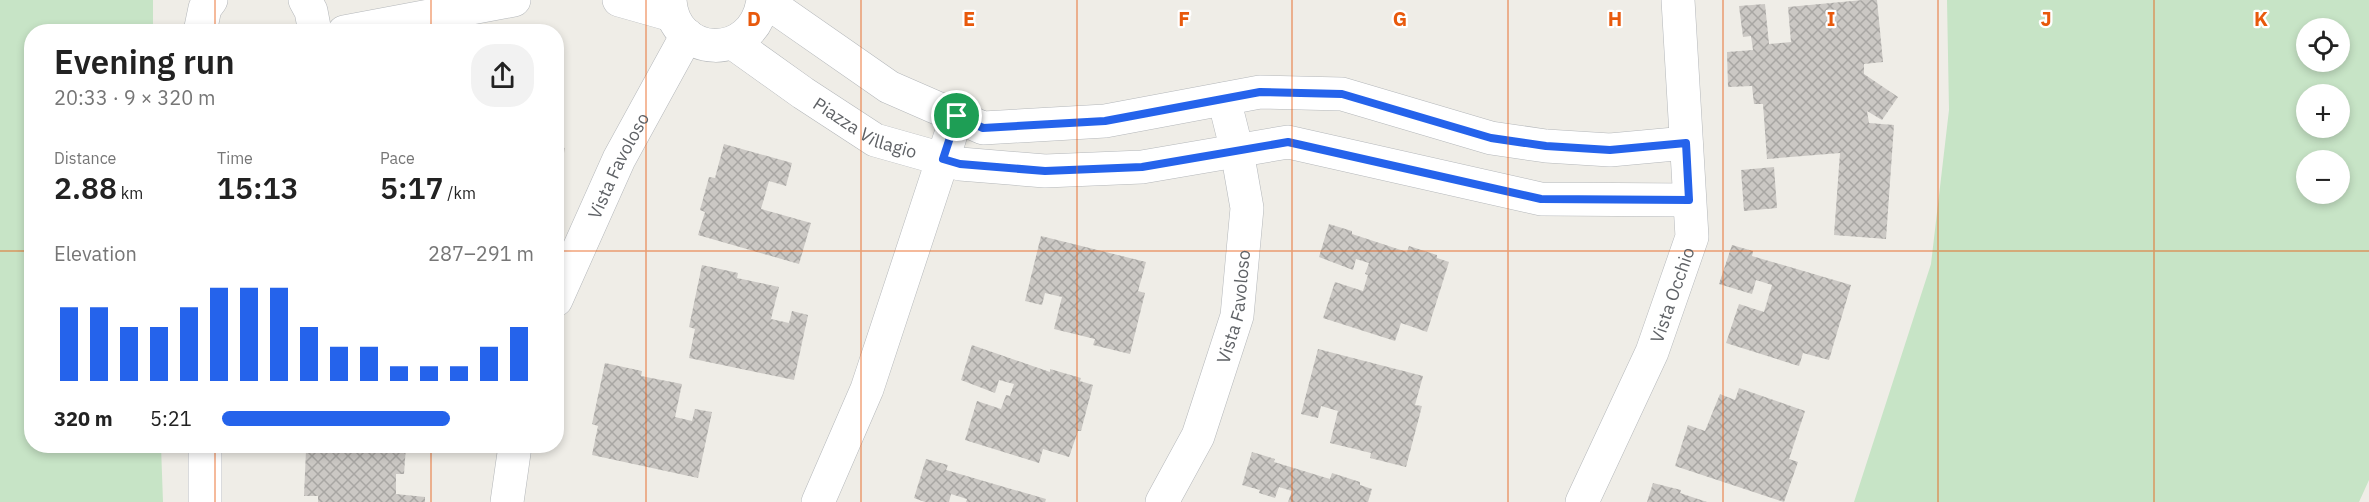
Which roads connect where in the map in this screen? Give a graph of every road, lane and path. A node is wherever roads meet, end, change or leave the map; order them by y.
1 (211, 0) edge
2 (305, 0) edge
3 (514, 0) edge
4 (619, 0) edge
5 (764, 0) edge
6 (1678, 0) edge
7 (450, 6) edge
8 (676, 17) edge
9 (202, 24) edge
10 (313, 24) edge
11 (377, 24) edge
12 (733, 43) junction
13 (1224, 99) junction
14 (957, 116) junction
15 (1686, 143) junction
16 (1237, 151) junction
17 (943, 159) junction
18 (1689, 200) junction
19 (564, 282) edge
20 (205, 453) edge
21 (514, 453) edge
22 (205, 502) edge
23 (507, 502) edge
24 (819, 502) edge
25 (1162, 502) edge
26 (1582, 502) edge

1 - 9 street
2 - 10 street
3 - 7 street
4 - 8 street
5 - 12 street
5 - 14 street
6 - 15 street, Vista Occhio
7 - 11 street
8 - 12 street
8 - 19 street, Vista Favoloso
12 - 17 street, Piazza Villagio
13 - 14 street
13 - 15 street
13 - 16 street, Vista Favoloso
14 - 17 street
15 - 18 street, Vista Occhio
16 - 17 street, Piazza Villagio
16 - 18 street, Piazza Villagio
16 - 25 street, Vista Favoloso
17 - 24 street
18 - 26 street, Vista Occhio
20 - 22 street
21 - 23 street

